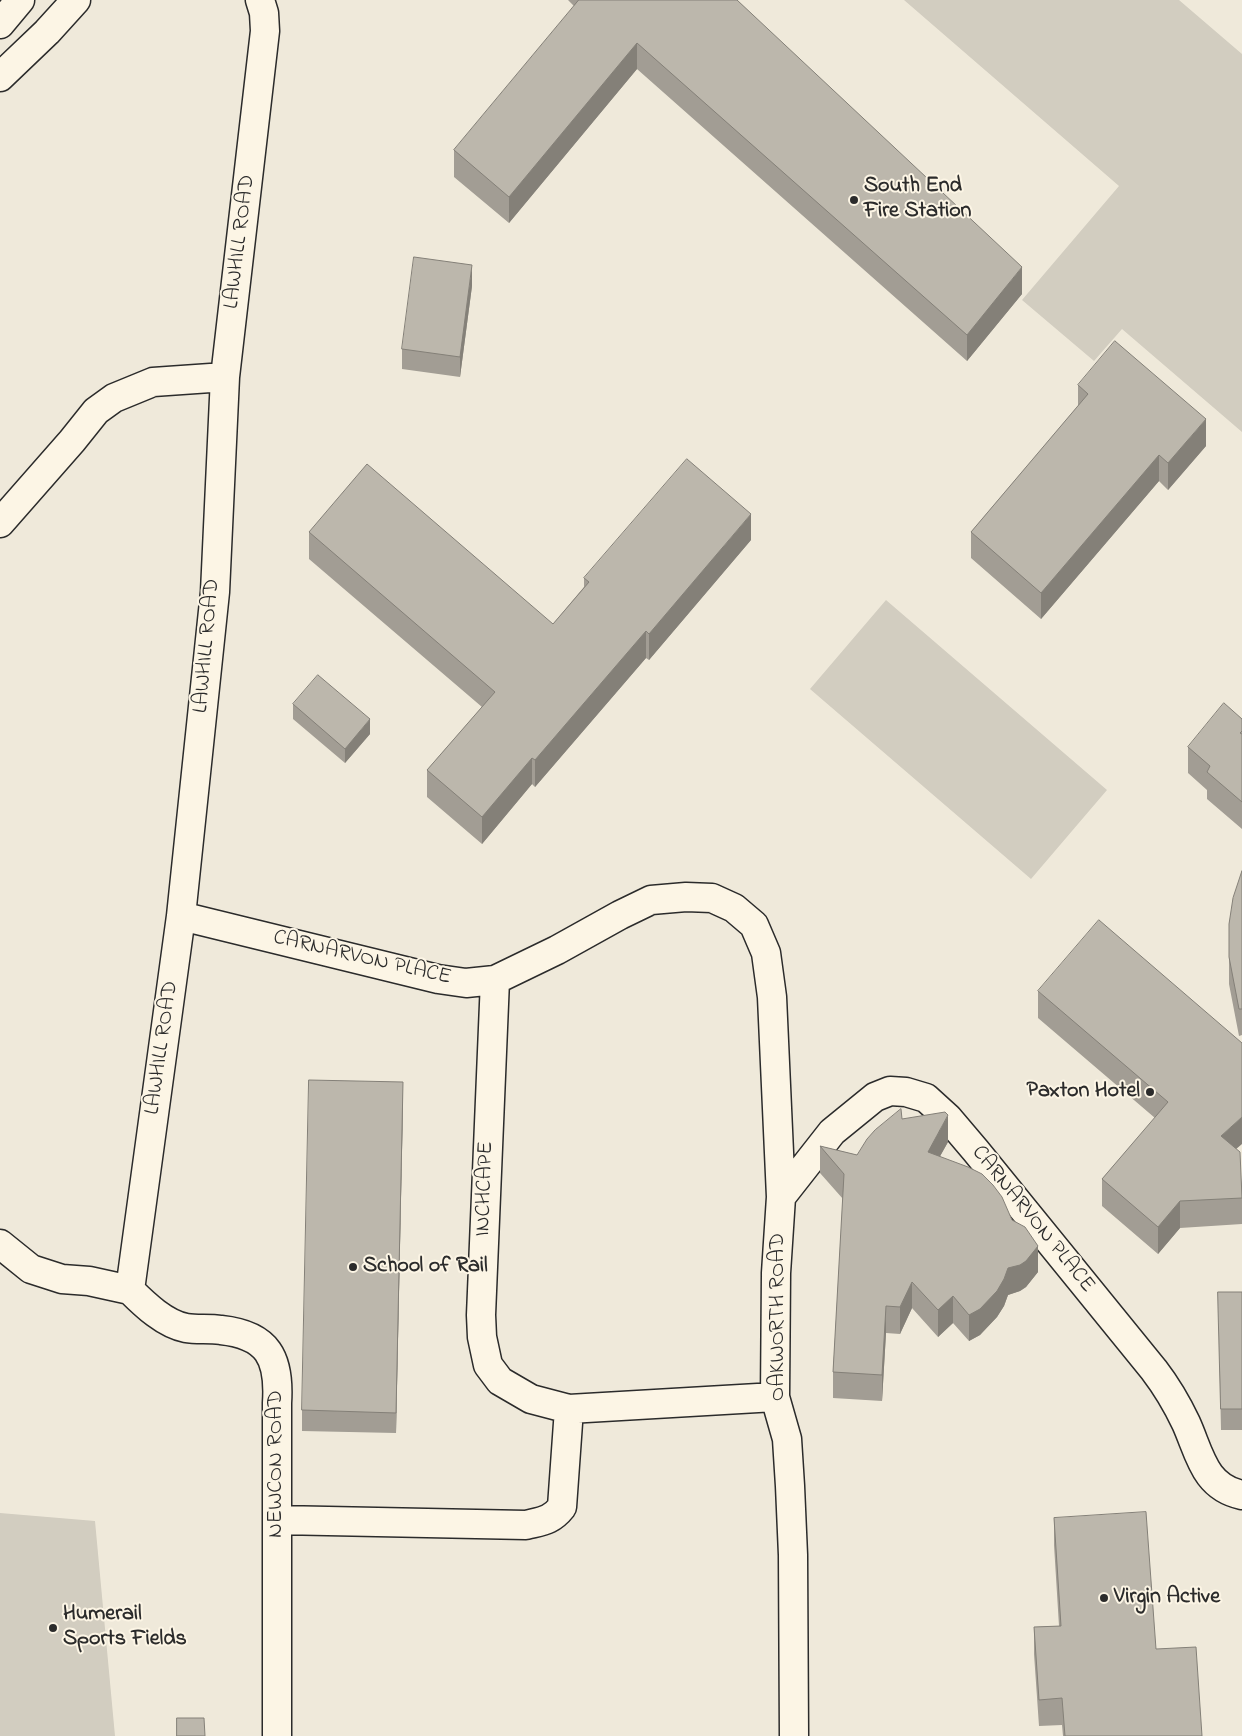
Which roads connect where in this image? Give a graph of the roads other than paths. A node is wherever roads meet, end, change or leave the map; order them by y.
1 (20, 0) edge
2 (76, 0) edge
3 (260, 0) edge
4 (0, 24) edge
5 (0, 77) edge
6 (225, 377) junction
7 (0, 523) edge
8 (734, 908) joint
9 (181, 916) junction
10 (495, 980) junction
11 (781, 1197) junction
12 (0, 1244) edge
13 (130, 1290) junction
14 (775, 1397) junction
15 (569, 1408) junction
16 (1242, 1495) edge
17 (278, 1520) junction
18 (277, 1736) edge
19 (794, 1736) edge

1 - 4 street
2 - 5 street
3 - 6 street, LAWHILL ROAD
6 - 7 street
6 - 9 street, LAWHILL ROAD
8 - 10 street, CARNARVON PLACE
8 - 11 street, OAKWORTH ROAD
9 - 10 street, CARNARVON PLACE
9 - 13 street, LAWHILL ROAD
10 - 15 street, INCHCAPE
11 - 14 street, OAKWORTH ROAD
11 - 16 street, CARNARVON PLACE
12 - 13 street
13 - 17 street, NEWCON ROAD
14 - 15 street, INCHCAPE
14 - 19 street, OAKWORTH ROAD
15 - 17 street
17 - 18 street, NEWCON ROAD

